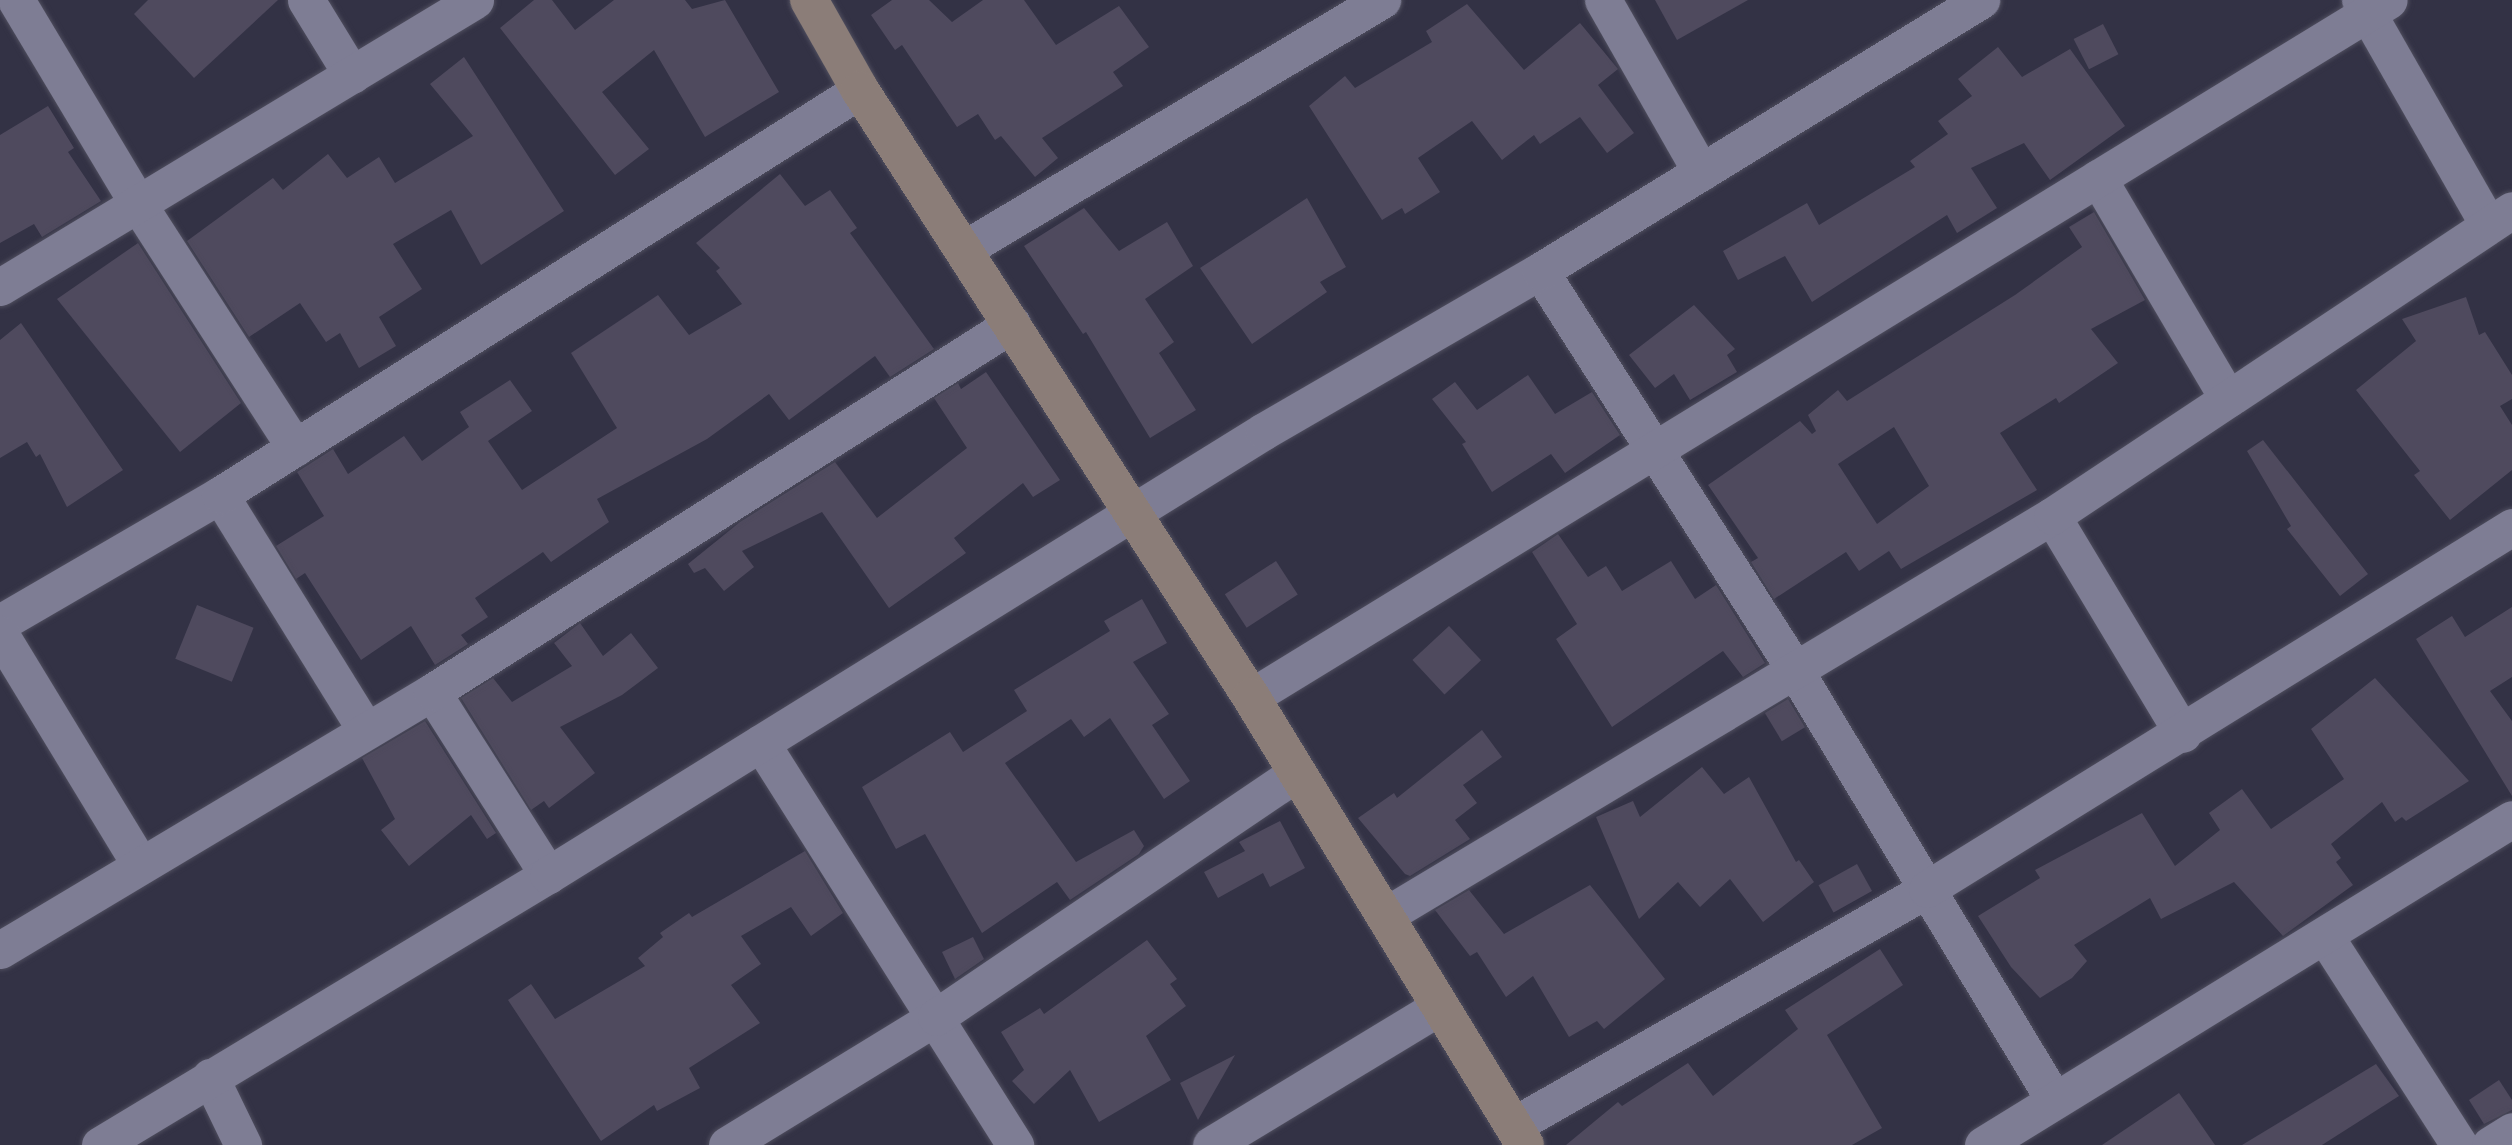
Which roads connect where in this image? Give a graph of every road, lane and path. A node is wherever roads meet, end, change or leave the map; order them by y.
1 (16, 0) edge
2 (306, 0) edge
3 (475, 0) edge
4 (809, 0) edge
5 (1382, 0) edge
6 (1603, 0) edge
7 (1980, 0) edge
8 (2373, 4) edge
9 (352, 75) junction
10 (860, 90) junction
11 (1701, 172) junction
12 (2098, 178) junction
13 (138, 204) junction
14 (2500, 217) edge
15 (964, 249) junction
16 (1540, 271) junction
17 (0, 287) edge
18 (1012, 324) junction
19 (2228, 398) junction
20 (1652, 447) junction
21 (295, 448) junction
22 (220, 495) junction
23 (1134, 514) junction
24 (2052, 516) junction
25 (2512, 527) edge
26 (0, 623) edge
27 (0, 634) edge
28 (1796, 672) junction
29 (432, 692) junction
30 (1251, 697) junction
31 (365, 729) junction
32 (2183, 734) junction
33 (761, 743) junction
34 (1296, 774) junction
35 (2512, 819) edge
36 (139, 863) junction
37 (548, 875) junction
38 (1927, 888) junction
39 (1386, 915) junction
40 (2325, 936) junction
41 (0, 950) edge
42 (1439, 1007) junction
43 (936, 1017) junction
44 (210, 1077) junction
45 (2054, 1100) junction
46 (2512, 1131) edge
47 (1520, 1135) edge
48 (100, 1145) edge
49 (243, 1145) edge
50 (727, 1145) edge
51 (1015, 1145) edge
52 (1211, 1145) edge
53 (1983, 1145) edge
54 (2459, 1145) edge
55 (2490, 1145) edge

1 - 13 street
2 - 9 street
3 - 9 street
4 - 10 street
5 - 15 street
6 - 11 street
7 - 11 street
8 - 12 street
8 - 14 street
9 - 13 street
10 - 15 street
10 - 21 street
11 - 16 street
12 - 19 street
12 - 20 street
13 - 17 street
13 - 21 street
14 - 19 street
15 - 18 street
16 - 20 street
16 - 23 street
18 - 23 street
18 - 29 street
19 - 24 street
20 - 28 street
20 - 30 street
21 - 22 street
22 - 26 street
22 - 31 street
23 - 30 street
23 - 33 street
24 - 28 street
24 - 32 street
25 - 32 street
27 - 36 street
28 - 38 street
28 - 39 street
29 - 31 street
29 - 37 street
30 - 34 street
31 - 36 street
32 - 38 street
33 - 37 street
33 - 43 street
34 - 39 street
34 - 43 street
35 - 40 street
36 - 41 street
37 - 44 street
38 - 45 street
38 - 47 street
39 - 42 street
40 - 45 street
40 - 54 street
42 - 47 street
42 - 52 street
43 - 50 street
43 - 51 street
44 - 48 street
44 - 49 street
45 - 53 street
46 - 55 street

